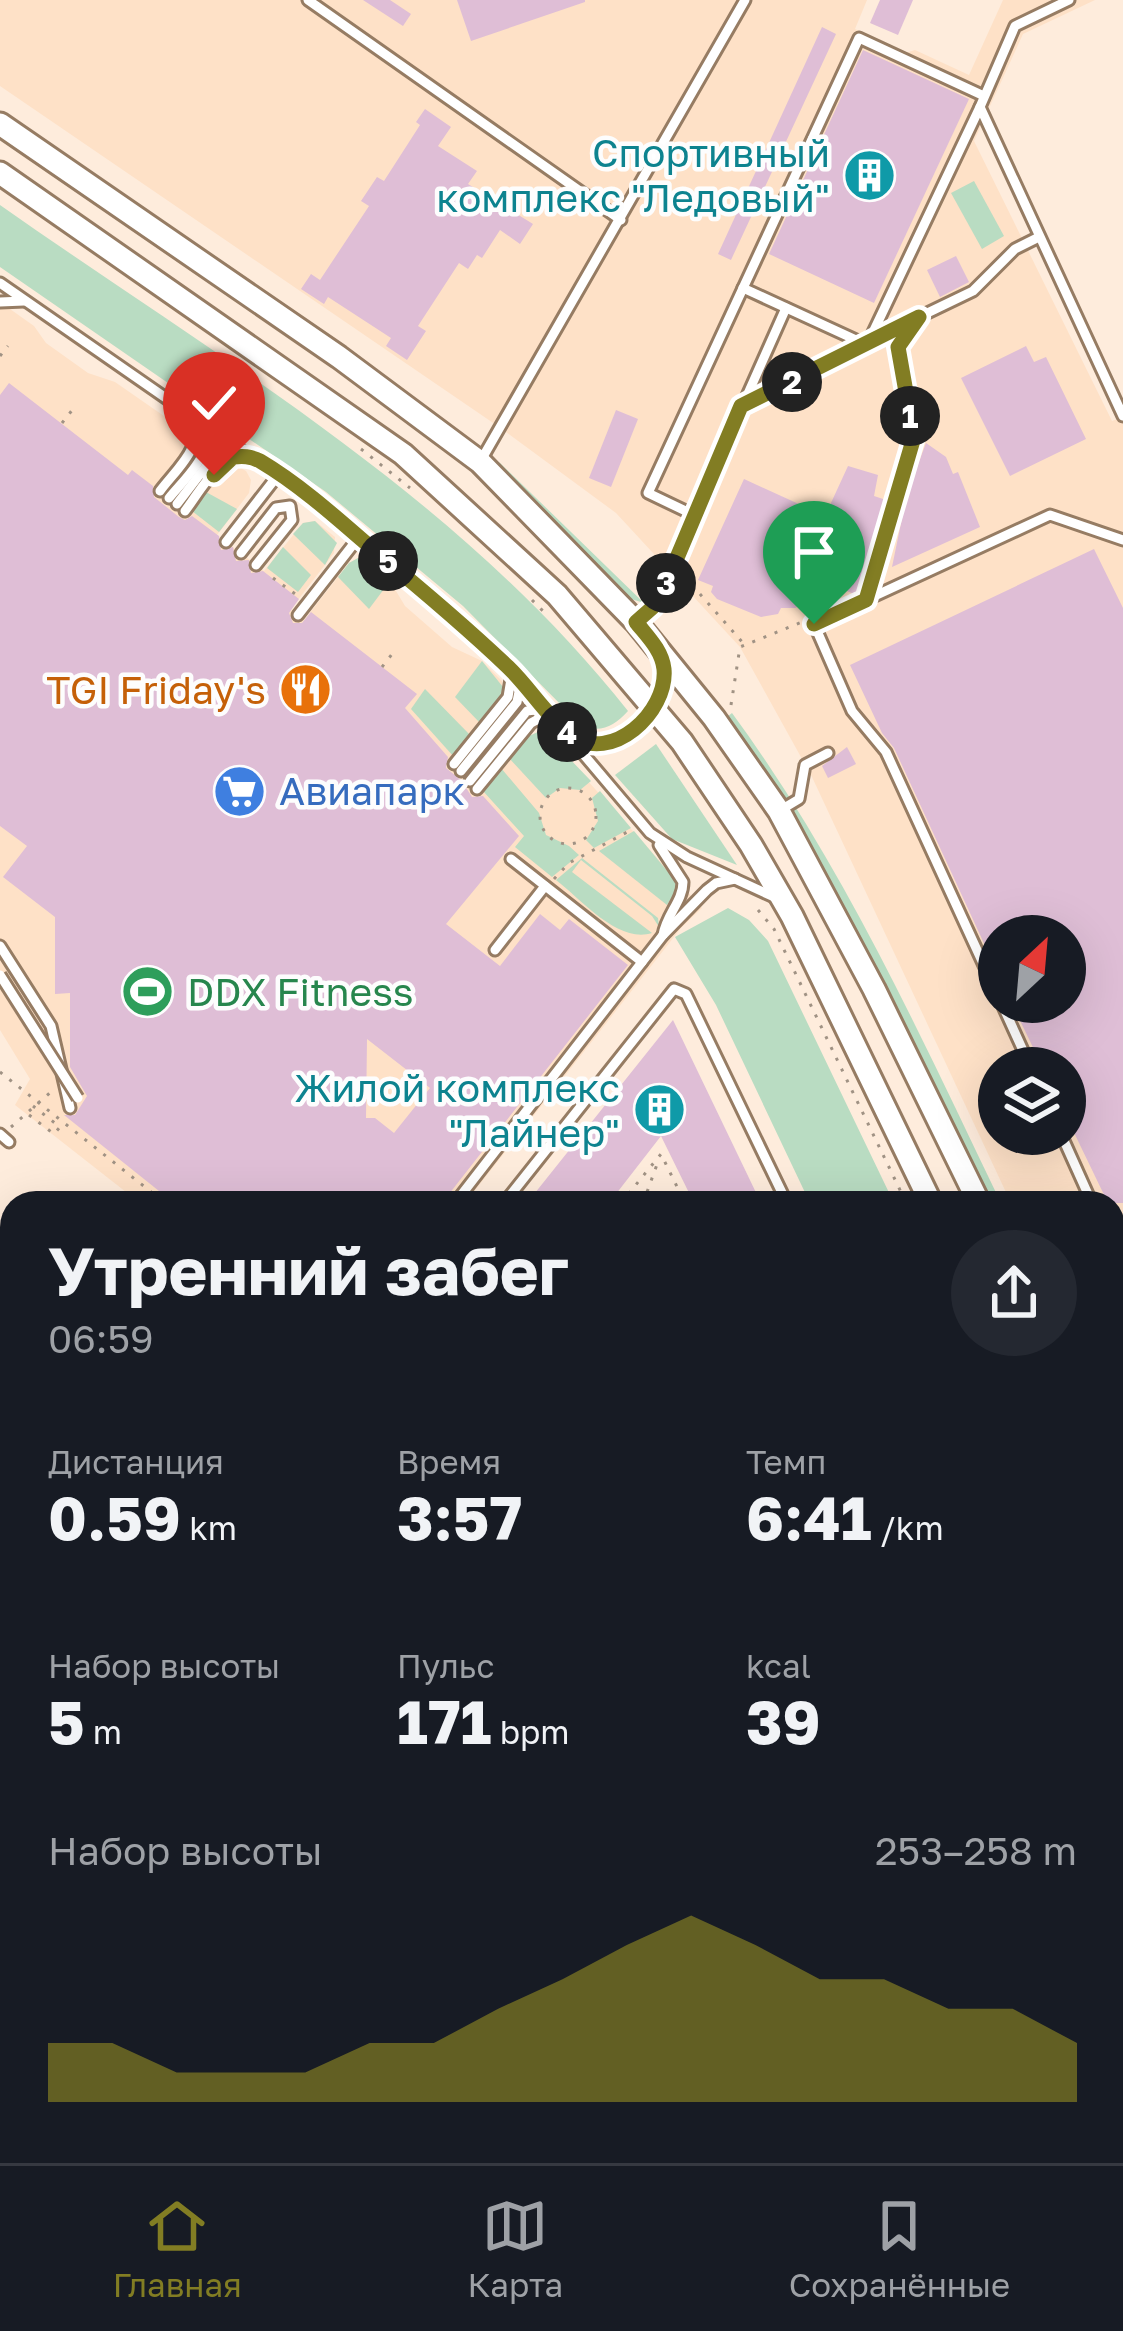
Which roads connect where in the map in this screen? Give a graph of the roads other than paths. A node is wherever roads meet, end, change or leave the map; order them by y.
1 (308, 0) edge
2 (745, 0) edge
3 (1069, 0) edge
4 (982, 101) junction
5 (0, 124) edge
6 (0, 172) edge
7 (622, 220) junction
8 (1040, 237) junction
9 (0, 287) edge
10 (743, 288) junction
11 (0, 302) edge
12 (28, 303) junction
13 (786, 308) junction
14 (919, 317) junction
15 (867, 345) junction
16 (741, 406) junction
17 (187, 411) junction
18 (1123, 416) edge
19 (199, 420) junction
20 (247, 453) junction
21 (260, 461) junction
22 (480, 462) junction
23 (278, 475) junction
24 (301, 491) junction
25 (173, 501) junction
26 (290, 506) junction
27 (694, 514) junction
28 (358, 537) junction
29 (1123, 540) edge
30 (226, 542) dead end
31 (241, 554) dead end
32 (256, 565) dead end
33 (866, 600) junction
34 (298, 615) dead end
35 (636, 622) junction
36 (654, 644) junction
37 (514, 673) junction
38 (654, 706) junction
39 (549, 712) junction
40 (563, 728) junction
41 (829, 753) dead end
42 (458, 767) dead end
43 (779, 811) junction
44 (650, 833) junction
45 (511, 859) dead end
46 (744, 881) junction
47 (549, 883) junction
48 (792, 916) junction
49 (663, 935) junction
50 (0, 946) edge
51 (495, 950) dead end
52 (978, 952) edge
53 (642, 962) junction
54 (0, 975) edge
55 (78, 1098) dead end
56 (70, 1108) dead end
57 (1070, 1155) edge
58 (464, 1191) edge
59 (514, 1191) edge
60 (782, 1191) edge
61 (914, 1191) edge
62 (974, 1191) edge
63 (1087, 1191) edge

1 - 7 lane
2 - 7 lane
3 - 4 lane
4 - 8 lane
4 - 10 lane
4 - 15 lane
5 - 22 street
6 - 38 street
7 - 22 lane
8 - 14 lane
8 - 18 lane
9 - 12 lane
10 - 13 lane
10 - 27 lane
11 - 12 lane
12 - 17 lane
13 - 15 lane
13 - 16 lane
14 - 15 lane
14 - 33 lane
15 - 16 lane
16 - 27 lane
17 - 19 lane
17 - 25 lane
19 - 20 lane
19 - 25 lane
20 - 21 lane
20 - 25 lane
21 - 23 lane
21 - 25 lane
22 - 35 street
23 - 24 lane
23 - 30 lane
24 - 26 lane
24 - 28 lane
26 - 31 lane
26 - 32 lane
27 - 35 lane
28 - 34 lane
28 - 37 lane
29 - 33 lane
33 - 52 lane
35 - 36 street
36 - 38 lane
36 - 43 street
37 - 39 lane
37 - 42 lane
38 - 40 lane
38 - 48 street
39 - 40 lane
39 - 40 lane
40 - 44 lane
41 - 43 lane
43 - 62 street
44 - 46 lane
44 - 49 lane
45 - 47 lane
46 - 48 lane
46 - 49 lane
47 - 51 lane
47 - 53 lane
48 - 61 street
49 - 53 lane
50 - 56 lane
53 - 58 lane
54 - 55 lane, bridge
57 - 63 lane
59 - 60 lane

